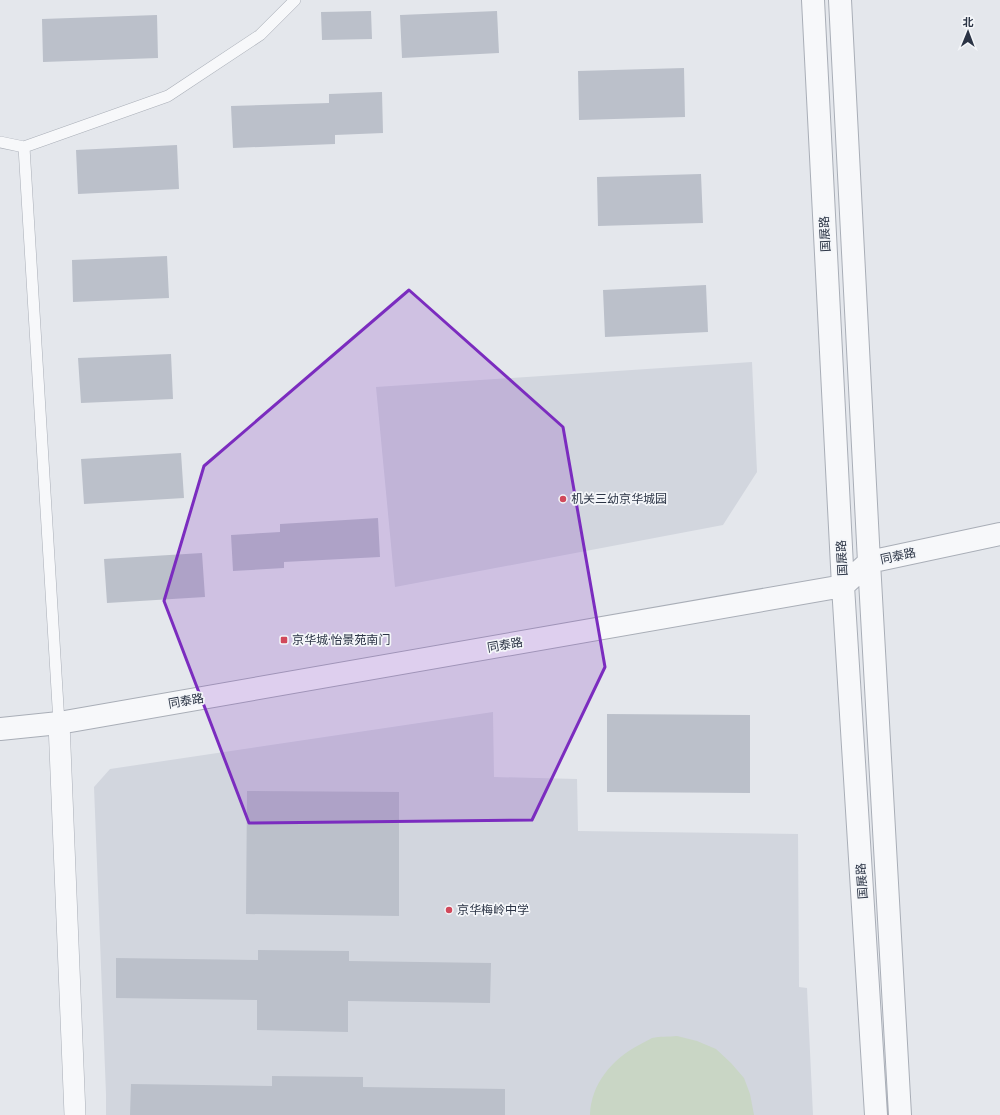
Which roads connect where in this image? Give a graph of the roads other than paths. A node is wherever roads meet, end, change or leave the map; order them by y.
1 (294, 0) edge
2 (813, 0) edge
3 (840, 0) edge
4 (0, 142) edge
5 (24, 147) junction
6 (1000, 534) edge
7 (869, 562) junction
8 (843, 586) junction
9 (59, 723) junction
10 (0, 729) edge
11 (75, 1115) edge
12 (876, 1115) edge
13 (900, 1115) edge

1 - 5 lane
2 - 8 street, 国展路
3 - 7 street, 国展路
4 - 5 lane
5 - 9 lane
6 - 7 street, 同泰路
7 - 8 street, 同泰路
7 - 13 street, 国展路
8 - 9 street, 同泰路
8 - 12 street, 国展路
9 - 10 street, 同泰路
9 - 11 street

